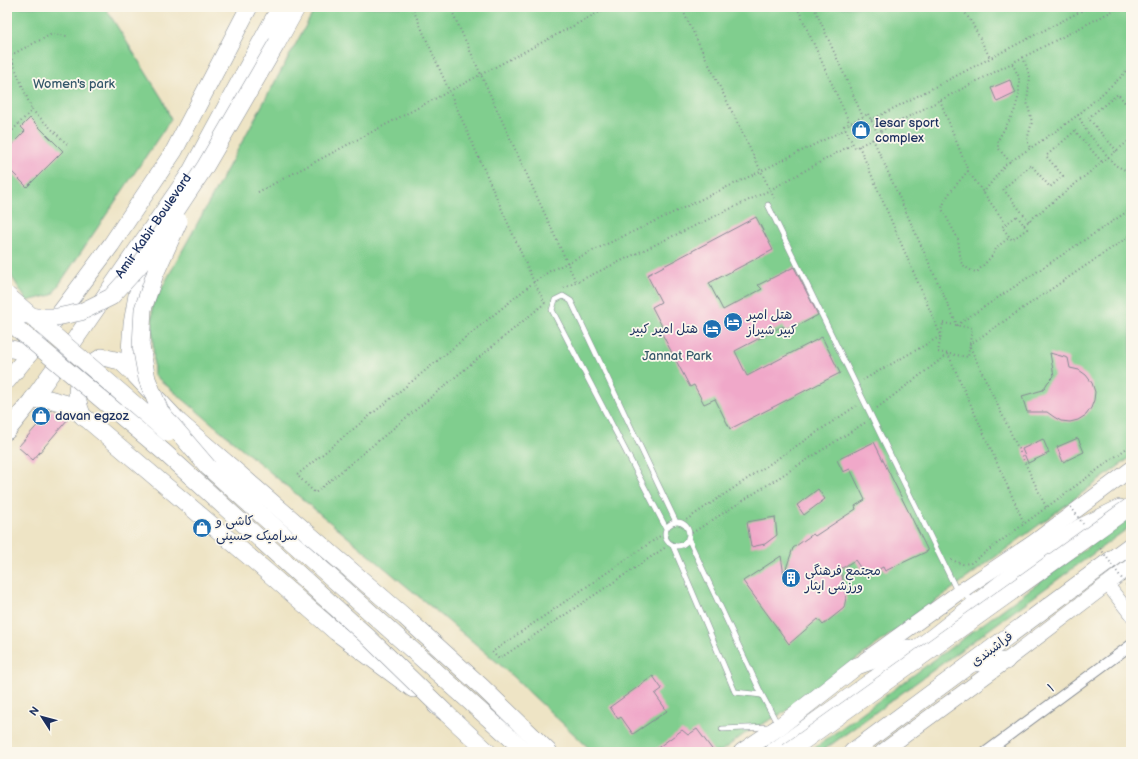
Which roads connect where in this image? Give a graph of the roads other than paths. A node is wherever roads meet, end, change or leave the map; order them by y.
1 (249, 7) edge
2 (280, 7) edge
3 (296, 7) edge
4 (197, 170) junction
5 (768, 205) dead end
6 (7, 295) edge
7 (7, 308) edge
8 (7, 320) edge
9 (7, 348) edge
10 (30, 353) junction
11 (134, 374) junction
12 (7, 381) edge
13 (32, 400) junction
14 (83, 416) junction
15 (7, 431) edge
16 (208, 467) junction
17 (1131, 469) edge
18 (1131, 502) edge
19 (1131, 506) edge
20 (679, 522) junction
21 (666, 530) junction
22 (689, 536) junction
23 (672, 545) junction
24 (1131, 545) edge
25 (1131, 566) edge
26 (1108, 584) junction
27 (958, 593) junction
28 (978, 602) junction
29 (1131, 615) edge
30 (929, 640) junction
31 (1131, 645) edge
32 (1006, 661) junction
33 (974, 663) junction
34 (857, 666) junction
35 (762, 695) junction
36 (447, 714) junction
37 (779, 727) junction
38 (722, 729) dead end
39 (874, 737) junction
40 (488, 752) edge
41 (526, 752) edge
42 (549, 752) edge
43 (742, 752) edge
44 (773, 752) edge
45 (788, 752) edge
46 (852, 752) edge
47 (864, 752) edge
48 (882, 752) edge
49 (986, 752) edge

1 - 10 main road, Amir Kabir Boulevard
2 - 4 main road, Amir Kabir Boulevard
3 - 4 main road, bridge
4 - 7 main road, bridge
4 - 11 main road
4 - 13 main road, Amir Kabir Boulevard
4 - 16 main road, bridge
5 - 27 lane
6 - 16 main road, bridge
8 - 36 main road, bridge
9 - 10 main road
10 - 12 main road, Amir Kabir Boulevard
11 - 14 main road
11 - 42 main road
13 - 14 main road
13 - 15 main road, Amir Kabir Boulevard
14 - 36 main road
16 - 41 main road
17 - 27 main road
18 - 28 main road
19 - 45 main road, bridge
20 - 21 lane
20 - 21 lane
20 - 22 lane
21 - 23 lane
22 - 23 lane
22 - 35 lane
23 - 35 lane
24 - 33 main road, فراشبندی
25 - 26 main road, فراشبندی
26 - 29 street
26 - 32 main road, فراشبندی
27 - 28 lane
27 - 34 main road
28 - 30 main road
30 - 34 main road
30 - 44 main road
31 - 49 street, ۱
32 - 33 main road
32 - 48 main road, فراشبندی
33 - 39 main road, فراشبندی
34 - 37 main road
35 - 37 lane
36 - 40 main road
37 - 38 lane
37 - 43 main road
39 - 46 main road, فراشبندی
39 - 47 main road

